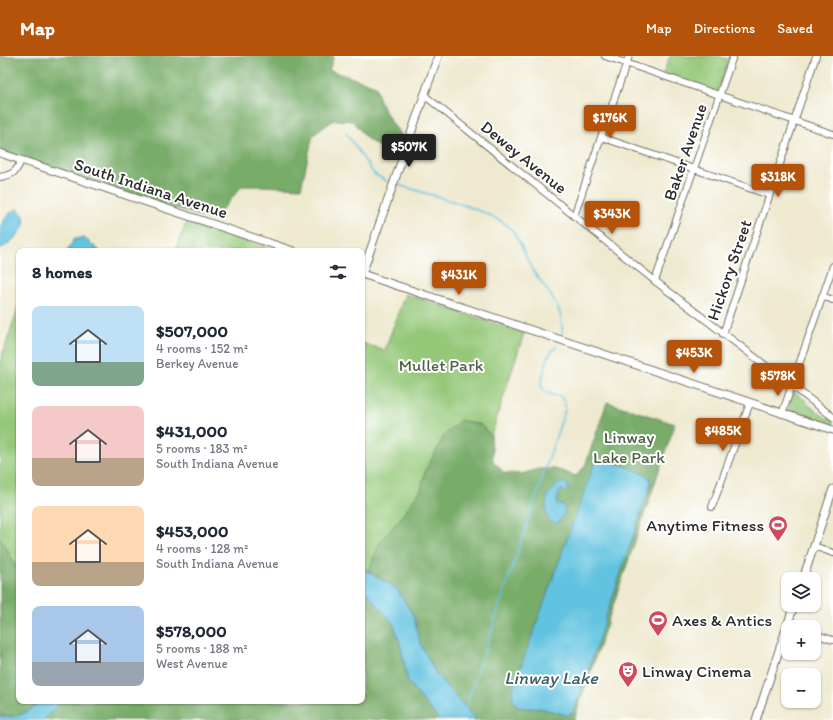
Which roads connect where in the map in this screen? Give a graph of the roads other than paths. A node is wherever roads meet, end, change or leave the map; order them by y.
1 (438, 56) edge
2 (605, 56) edge
3 (629, 56) edge
4 (734, 56) edge
5 (816, 56) edge
6 (627, 64) junction
7 (424, 95) junction
8 (719, 96) junction
9 (794, 121) junction
10 (833, 134) edge
11 (601, 137) junction
12 (0, 153) edge
13 (21, 160) junction
14 (694, 169) junction
15 (0, 177) edge
16 (769, 195) junction
17 (574, 216) junction
18 (284, 248) edge
19 (365, 265) edge
20 (833, 266) edge
21 (365, 275) edge
22 (655, 281) junction
23 (822, 296) junction
24 (833, 300) edge
25 (723, 334) junction
26 (792, 386) junction
27 (750, 403) junction
28 (782, 414) junction
29 (833, 417) edge
30 (833, 430) edge
31 (833, 489) edge
32 (712, 507) dead end
33 (814, 546) junction
34 (833, 553) edge
35 (805, 572) edge
36 (821, 636) edge
37 (833, 640) edge
38 (781, 653) edge
39 (756, 720) edge

1 - 7 street
2 - 6 street
3 - 6 street
4 - 8 street, Baker Avenue
5 - 9 street, Hickory Street
6 - 8 street
6 - 11 street
7 - 17 street, Dewey Avenue
7 - 19 street
8 - 9 street
8 - 14 street, Baker Avenue
9 - 10 street
9 - 16 street, Hickory Street
11 - 14 street
11 - 17 street
12 - 13 street, South Indiana Avenue
13 - 15 street
13 - 18 street, South Indiana Avenue
14 - 16 street
14 - 22 street, Baker Avenue
16 - 25 street, Hickory Street
17 - 22 street, Dewey Avenue
20 - 23 street
21 - 27 street
22 - 25 street, Dewey Avenue
23 - 24 street
23 - 26 street
25 - 26 street, Dewey Avenue
26 - 28 street
26 - 29 street, Dewey Avenue
27 - 28 street
27 - 32 street
28 - 30 street
31 - 33 street
33 - 34 street
33 - 35 street
36 - 37 street
38 - 39 street

